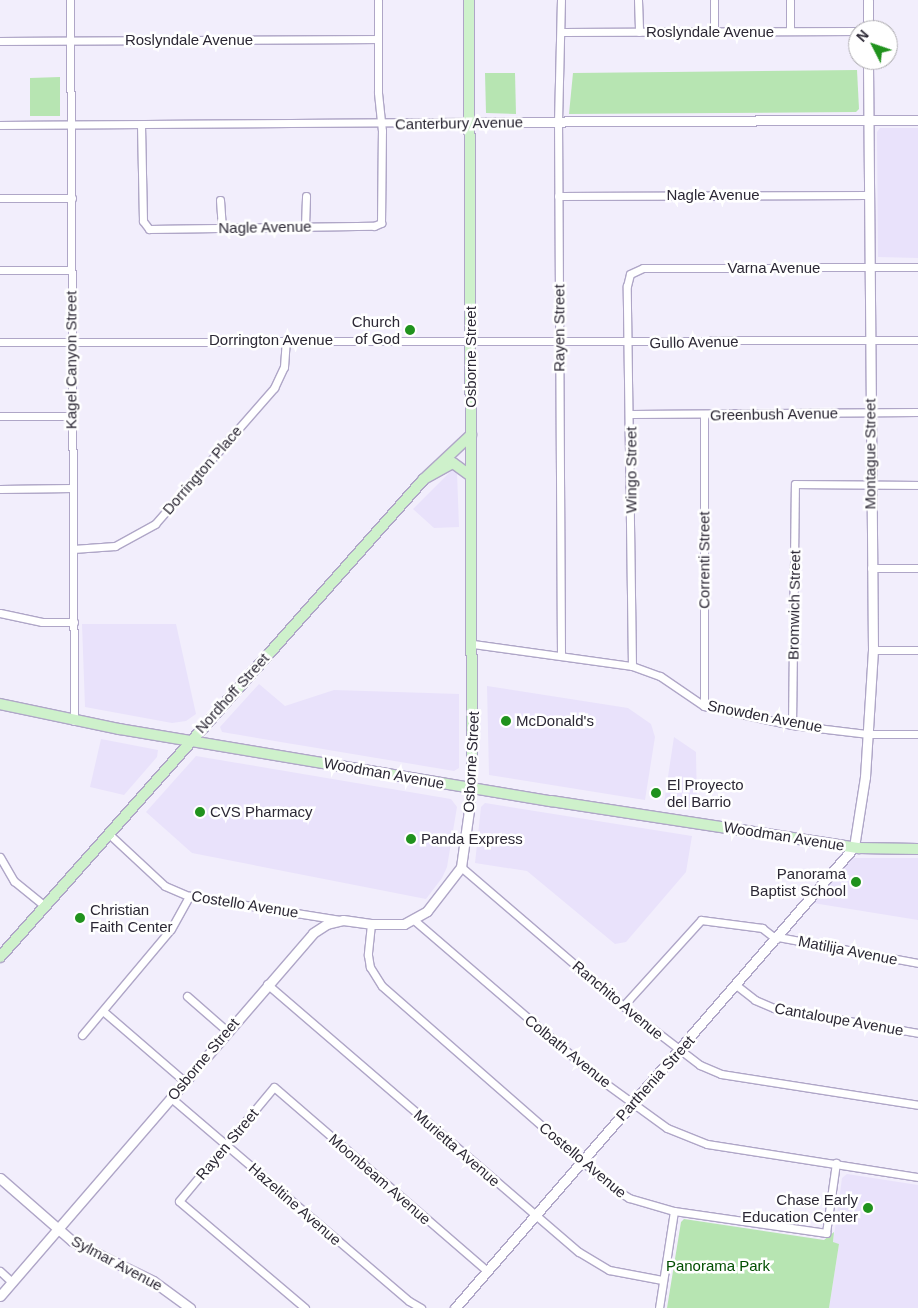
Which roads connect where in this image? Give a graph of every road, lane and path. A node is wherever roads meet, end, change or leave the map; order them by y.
1 (70, 0) edge
2 (378, 0) edge
3 (469, 0) edge
4 (561, 0) edge
5 (638, 0) edge
6 (714, 0) edge
7 (790, 0) edge
8 (868, 0) edge
9 (868, 20) edge
10 (848, 30) edge
11 (790, 31) junction
12 (562, 32) junction
13 (638, 32) junction
14 (714, 32) junction
15 (378, 39) junction
16 (0, 41) edge
17 (71, 41) junction
18 (868, 70) edge
19 (918, 120) edge
20 (868, 121) junction
21 (470, 122) junction
22 (558, 122) junction
23 (382, 123) junction
24 (71, 124) junction
25 (0, 125) edge
26 (142, 125) junction
27 (869, 194) junction
28 (306, 196) dead end
29 (558, 196) junction
30 (0, 198) edge
31 (72, 198) junction
32 (220, 200) dead end
33 (305, 226) junction
34 (222, 227) junction
35 (869, 267) junction
36 (918, 267) edge
37 (0, 270) edge
38 (70, 270) junction
39 (630, 274) joint
40 (471, 339) junction
41 (286, 340) junction
42 (918, 340) edge
43 (869, 341) junction
44 (0, 342) edge
45 (72, 342) junction
46 (559, 342) junction
47 (628, 343) junction
48 (918, 412) edge
49 (869, 413) junction
50 (630, 414) junction
51 (704, 415) junction
52 (0, 416) edge
53 (71, 416) junction
54 (471, 435) junction
55 (471, 476) junction
56 (423, 480) junction
57 (870, 485) junction
58 (918, 485) edge
59 (72, 488) junction
60 (0, 489) edge
61 (73, 549) junction
62 (871, 568) junction
63 (918, 568) edge
64 (0, 614) edge
65 (74, 622) junction
66 (473, 644) junction
67 (873, 650) junction
68 (918, 650) edge
69 (561, 655) junction
70 (632, 666) junction
71 (0, 704) edge
72 (704, 706) junction
73 (74, 720) junction
74 (792, 725) junction
75 (868, 734) junction
76 (918, 734) edge
77 (191, 740) junction
78 (472, 788) junction
79 (469, 810) joint
80 (109, 834) junction
81 (854, 847) junction
82 (918, 849) edge
83 (0, 857) edge
84 (461, 867) junction
85 (189, 896) junction
86 (45, 906) junction
87 (343, 920) junction
88 (414, 920) junction
89 (371, 924) junction
90 (777, 938) junction
91 (0, 957) edge
92 (918, 963) edge
93 (267, 984) junction
94 (736, 985) junction
95 (187, 996) dead end
96 (623, 1006) junction
97 (103, 1010) junction
98 (227, 1031) junction
99 (918, 1033) edge
100 (82, 1034) dead end
101 (680, 1051) junction
102 (184, 1081) junction
103 (274, 1087) joint
104 (170, 1098) junction
105 (633, 1102) junction
106 (918, 1105) edge
107 (226, 1144) junction
108 (582, 1161) junction
109 (836, 1163) junction
110 (918, 1177) edge
111 (0, 1178) edge
112 (674, 1211) junction
113 (536, 1215) junction
114 (57, 1229) junction
115 (0, 1271) edge
116 (487, 1271) junction
117 (662, 1280) junction
118 (12, 1282) junction
119 (0, 1296) edge
120 (190, 1308) edge
121 (305, 1308) edge
122 (421, 1308) edge
123 (455, 1308) edge
124 (659, 1308) edge

1 - 17 street, Kagel Canyon Street
2 - 15 street
3 - 21 main road, Osborne Street
4 - 12 street, Rayen Street
5 - 13 street
6 - 14 street
7 - 11 street
8 - 9 street
10 - 11 street, Roslyndale Avenue
11 - 14 street, Roslyndale Avenue
12 - 13 street, Roslyndale Avenue
12 - 22 street, Rayen Street
13 - 14 street, Roslyndale Avenue
15 - 17 street, Roslyndale Avenue
15 - 23 street
16 - 17 street, Roslyndale Avenue
17 - 24 street, Kagel Canyon Street
18 - 20 street, Montague Street
19 - 20 street, Canterbury Avenue
20 - 22 street, Canterbury Avenue
20 - 27 street, Montague Street
21 - 22 street, Canterbury Avenue
21 - 23 street, Canterbury Avenue
21 - 40 main road, Osborne Street
22 - 29 street, Rayen Street
23 - 26 street, Canterbury Avenue
23 - 33 street, Nagle Avenue
24 - 25 street, Canterbury Avenue
24 - 26 street, Canterbury Avenue
24 - 31 street, Kagel Canyon Street
26 - 34 street, Nagle Avenue
27 - 29 street, Nagle Avenue
27 - 35 street, Montague Street
28 - 33 street
29 - 46 street, Rayen Street
30 - 31 street
31 - 38 street, Kagel Canyon Street
32 - 34 street
33 - 34 street, Nagle Avenue
35 - 36 street, Varna Avenue
35 - 39 street, Varna Avenue
35 - 43 street, Montague Street
37 - 38 street
38 - 45 street, Kagel Canyon Street
39 - 47 street, Wingo Street
40 - 41 street, Dorrington Avenue
40 - 46 street, Gullo Avenue
40 - 54 main road, Osborne Street
41 - 45 street, Dorrington Avenue
41 - 61 street, Dorrington Place
42 - 43 street, Gullo Avenue
43 - 47 street, Gullo Avenue
43 - 49 street, Montague Street
44 - 45 street
45 - 53 street, Kagel Canyon Street
46 - 47 street, Gullo Avenue
46 - 69 street, Rayen Street
47 - 50 street, Wingo Street
48 - 49 street, Greenbush Avenue
49 - 51 street, Greenbush Avenue
49 - 57 street, Montague Street
50 - 51 street, Greenbush Avenue
50 - 70 street, Wingo Street
51 - 72 street, Correnti Street
52 - 53 street
53 - 59 street, Kagel Canyon Street
54 - 55 main road, Osborne Street
54 - 56 main road, Nordhoff Street
55 - 56 main road
55 - 66 main road, Osborne Street
56 - 77 main road, Nordhoff Street
57 - 58 street
57 - 62 street, Montague Street
57 - 74 street, Bromwich Street
59 - 60 street
59 - 61 street, Kagel Canyon Street
61 - 65 street, Kagel Canyon Street
62 - 63 street
62 - 67 street, Montague Street
64 - 65 street
65 - 73 street, Kagel Canyon Street
66 - 69 street, Snowden Avenue
66 - 78 main road, Osborne Street
67 - 68 street
67 - 75 street, Montague Street
69 - 70 street, Snowden Avenue
70 - 72 street, Snowden Avenue
71 - 73 main road, Woodman Avenue
72 - 74 street, Snowden Avenue
73 - 77 main road, Woodman Avenue
74 - 75 street, Snowden Avenue
75 - 76 street, Snowden Avenue
75 - 81 street, Montague Street
77 - 78 main road, Woodman Avenue
77 - 80 main road, Nordhoff Street
78 - 79 street, Osborne Street
78 - 81 main road, Woodman Avenue
79 - 84 street, Osborne Street
80 - 85 street, Costello Avenue
80 - 86 main road, Nordhoff Street
81 - 82 main road, Woodman Avenue
81 - 90 street, Parthenia Street
83 - 86 street
84 - 88 street, Osborne Street
84 - 96 street, Ranchito Avenue
85 - 87 street, Costello Avenue
85 - 97 street
86 - 91 main road, Nordhoff Street
87 - 89 street, Osborne Street
87 - 93 street, Osborne Street
88 - 89 street, Osborne Street
88 - 105 street, Colbath Avenue
89 - 108 street, Costello Avenue
90 - 92 street, Matilija Avenue
90 - 94 street, Parthenia Street
90 - 96 street, Matilija Avenue
93 - 98 street, Osborne Street
93 - 113 street, Murietta Avenue
94 - 99 street, Cantaloupe Avenue
94 - 101 street, Parthenia Street
95 - 98 street
96 - 101 street, Ranchito Avenue
97 - 100 street
97 - 102 street
98 - 102 street, Osborne Street
101 - 105 street, Parthenia Street
101 - 106 street, Ranchito Avenue
102 - 104 street, Osborne Street
103 - 107 street, Rayen Street
103 - 116 street, Moonbeam Avenue
104 - 107 street, Hazeltine Avenue
104 - 114 street, Osborne Street
105 - 108 street, Parthenia Street
105 - 109 street, Colbath Avenue
107 - 121 street, Rayen Street
107 - 122 street, Hazeltine Avenue
108 - 112 street, Costello Avenue
108 - 113 street, Parthenia Street
109 - 110 street, Colbath Avenue
109 - 112 street, Costello Avenue
111 - 114 street, Sylmar Avenue
112 - 117 street
113 - 116 street, Parthenia Street
113 - 117 street, Murietta Avenue
114 - 118 street, Osborne Street
114 - 120 street, Sylmar Avenue
115 - 118 street
116 - 123 street, Parthenia Street
117 - 124 street
118 - 119 street, Osborne Street

